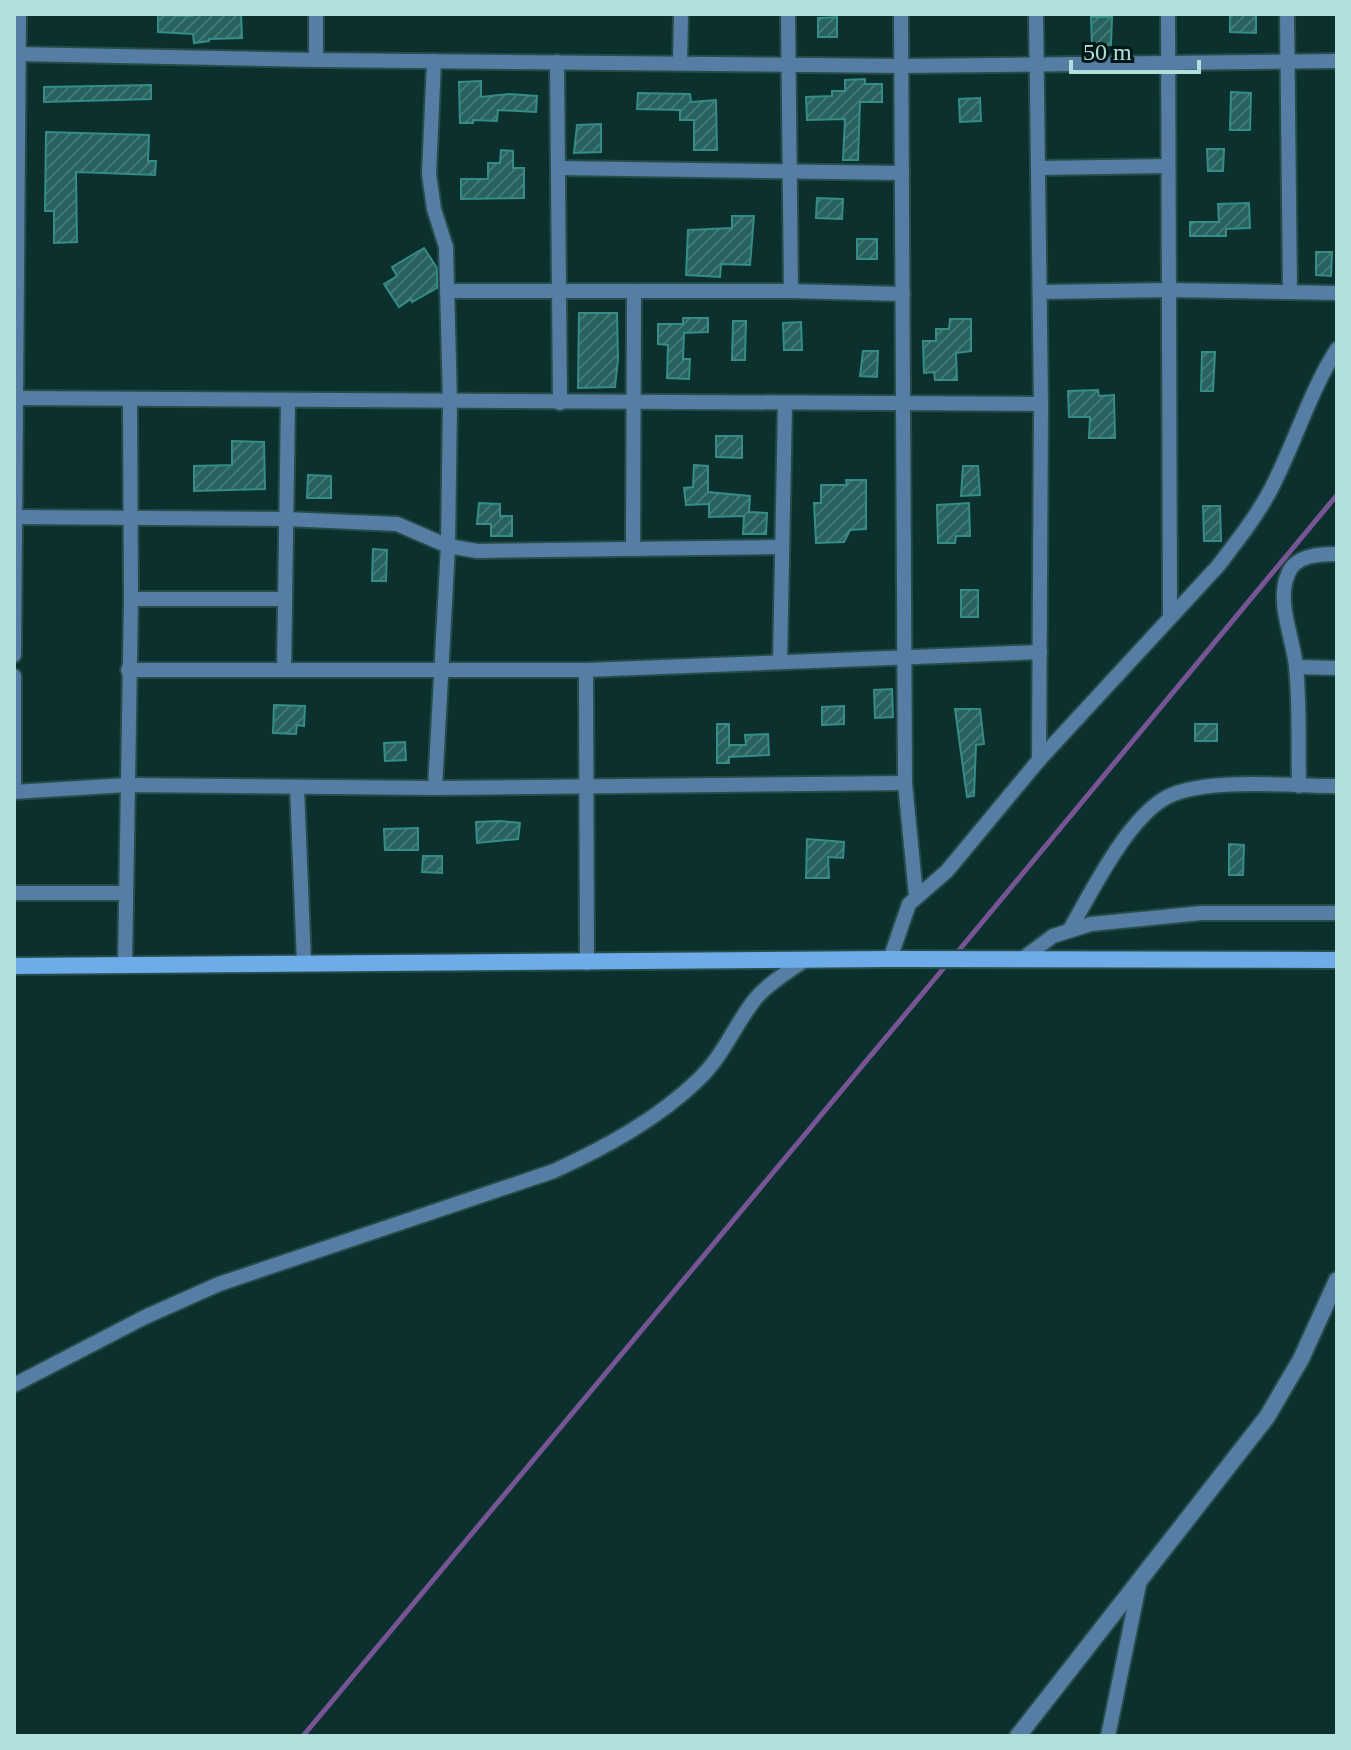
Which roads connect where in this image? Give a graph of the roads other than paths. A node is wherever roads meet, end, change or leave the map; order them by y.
1 (19, 14) edge
2 (316, 14) edge
3 (681, 14) edge
4 (788, 14) edge
5 (901, 14) edge
6 (1036, 14) edge
7 (1168, 14) edge
8 (1287, 14) edge
9 (17, 54) junction
10 (316, 60) junction
11 (434, 61) junction
12 (1287, 61) junction
13 (1337, 61) edge
14 (557, 62) junction
15 (1168, 62) junction
16 (680, 63) junction
17 (789, 64) junction
18 (1037, 65) junction
19 (901, 66) junction
20 (1168, 166) junction
21 (16, 168) edge
22 (558, 168) junction
23 (1039, 168) junction
24 (790, 170) junction
25 (902, 173) junction
26 (1168, 290) junction
27 (447, 291) junction
28 (559, 291) junction
29 (634, 291) junction
30 (791, 291) junction
31 (1041, 292) junction
32 (1290, 292) junction
33 (1337, 293) edge
34 (903, 294) junction
35 (1337, 349) edge
36 (16, 398) edge
37 (130, 399) junction
38 (288, 401) junction
39 (450, 402) junction
40 (560, 403) junction
41 (632, 403) junction
42 (785, 403) junction
43 (903, 403) junction
44 (1041, 404) junction
45 (15, 517) edge
46 (286, 519) junction
47 (130, 520) junction
48 (448, 546) junction
49 (781, 547) junction
50 (633, 549) junction
51 (1337, 554) edge
52 (131, 599) junction
53 (283, 599) junction
54 (1170, 618) junction
55 (1040, 652) junction
56 (14, 655) edge
57 (905, 659) junction
58 (780, 662) junction
59 (1296, 667) junction
60 (442, 668) junction
61 (1337, 668) edge
62 (284, 669) junction
63 (128, 670) junction
64 (586, 670) junction
65 (14, 676) edge
66 (1039, 760) junction
67 (905, 783) junction
68 (127, 785) junction
69 (1299, 786) junction
70 (1337, 786) edge
71 (297, 787) junction
72 (587, 787) junction
73 (435, 788) junction
74 (14, 893) edge
75 (126, 893) junction
76 (916, 896) junction
77 (1337, 913) edge
78 (1070, 929) junction
79 (890, 959) junction
80 (1022, 959) junction
81 (805, 960) junction
82 (1337, 960) edge
83 (304, 963) junction
84 (587, 963) junction
85 (125, 964) junction
86 (14, 966) edge
87 (1337, 1280) edge
88 (14, 1385) edge
89 (1140, 1579) junction
90 (1018, 1736) edge
91 (1108, 1736) edge

1 - 9 street
2 - 10 street
3 - 16 street
4 - 17 street
5 - 19 street
6 - 18 street
7 - 15 street
8 - 12 street
9 - 10 street
9 - 21 street
10 - 11 street
11 - 14 street
11 - 27 street
12 - 13 street
12 - 15 street
12 - 32 street
14 - 16 street
14 - 22 street
15 - 18 street
15 - 20 street
16 - 17 street
17 - 19 street
17 - 24 street
18 - 19 street
18 - 23 street
19 - 25 street
20 - 23 street
20 - 26 street
21 - 36 street
22 - 24 street
22 - 28 street
23 - 31 street
24 - 25 street
24 - 30 street
25 - 34 street
26 - 31 street
26 - 32 street
26 - 54 street
27 - 28 street
27 - 39 street
28 - 29 street
28 - 40 street
29 - 30 street
29 - 41 street
30 - 34 street
31 - 44 street
32 - 33 street
34 - 43 street
35 - 54 street
36 - 37 street
36 - 45 street
37 - 38 street
37 - 47 street
38 - 39 street
38 - 46 street
39 - 40 street
39 - 48 street
40 - 41 street
41 - 42 street
41 - 50 street
42 - 43 street
42 - 49 street
43 - 44 street
43 - 57 street
44 - 55 street
45 - 47 street
45 - 56 street
46 - 47 street
46 - 48 street
46 - 53 street
47 - 52 street
48 - 50 street
48 - 60 street
49 - 50 street
49 - 58 street
51 - 59 street
52 - 53 street
52 - 63 street
53 - 62 street
54 - 66 street
55 - 57 street
55 - 66 street
57 - 58 street
57 - 67 street
58 - 64 street
59 - 61 street
59 - 69 street
60 - 62 street
60 - 64 street
60 - 73 street
62 - 63 street
63 - 68 street
64 - 72 street
65 - 68 street
66 - 76 street
67 - 72 street
67 - 76 street
68 - 71 street
68 - 75 street
69 - 70 street
69 - 78 street
71 - 73 street
71 - 83 street
72 - 73 street
72 - 84 street
74 - 75 street
75 - 85 street
76 - 79 street
77 - 78 street
78 - 80 street
79 - 80 main road
79 - 81 main road
80 - 82 main road
81 - 84 main road
81 - 88 street
83 - 84 main road
83 - 85 main road
85 - 86 main road
87 - 89 street
89 - 90 street
89 - 91 street

